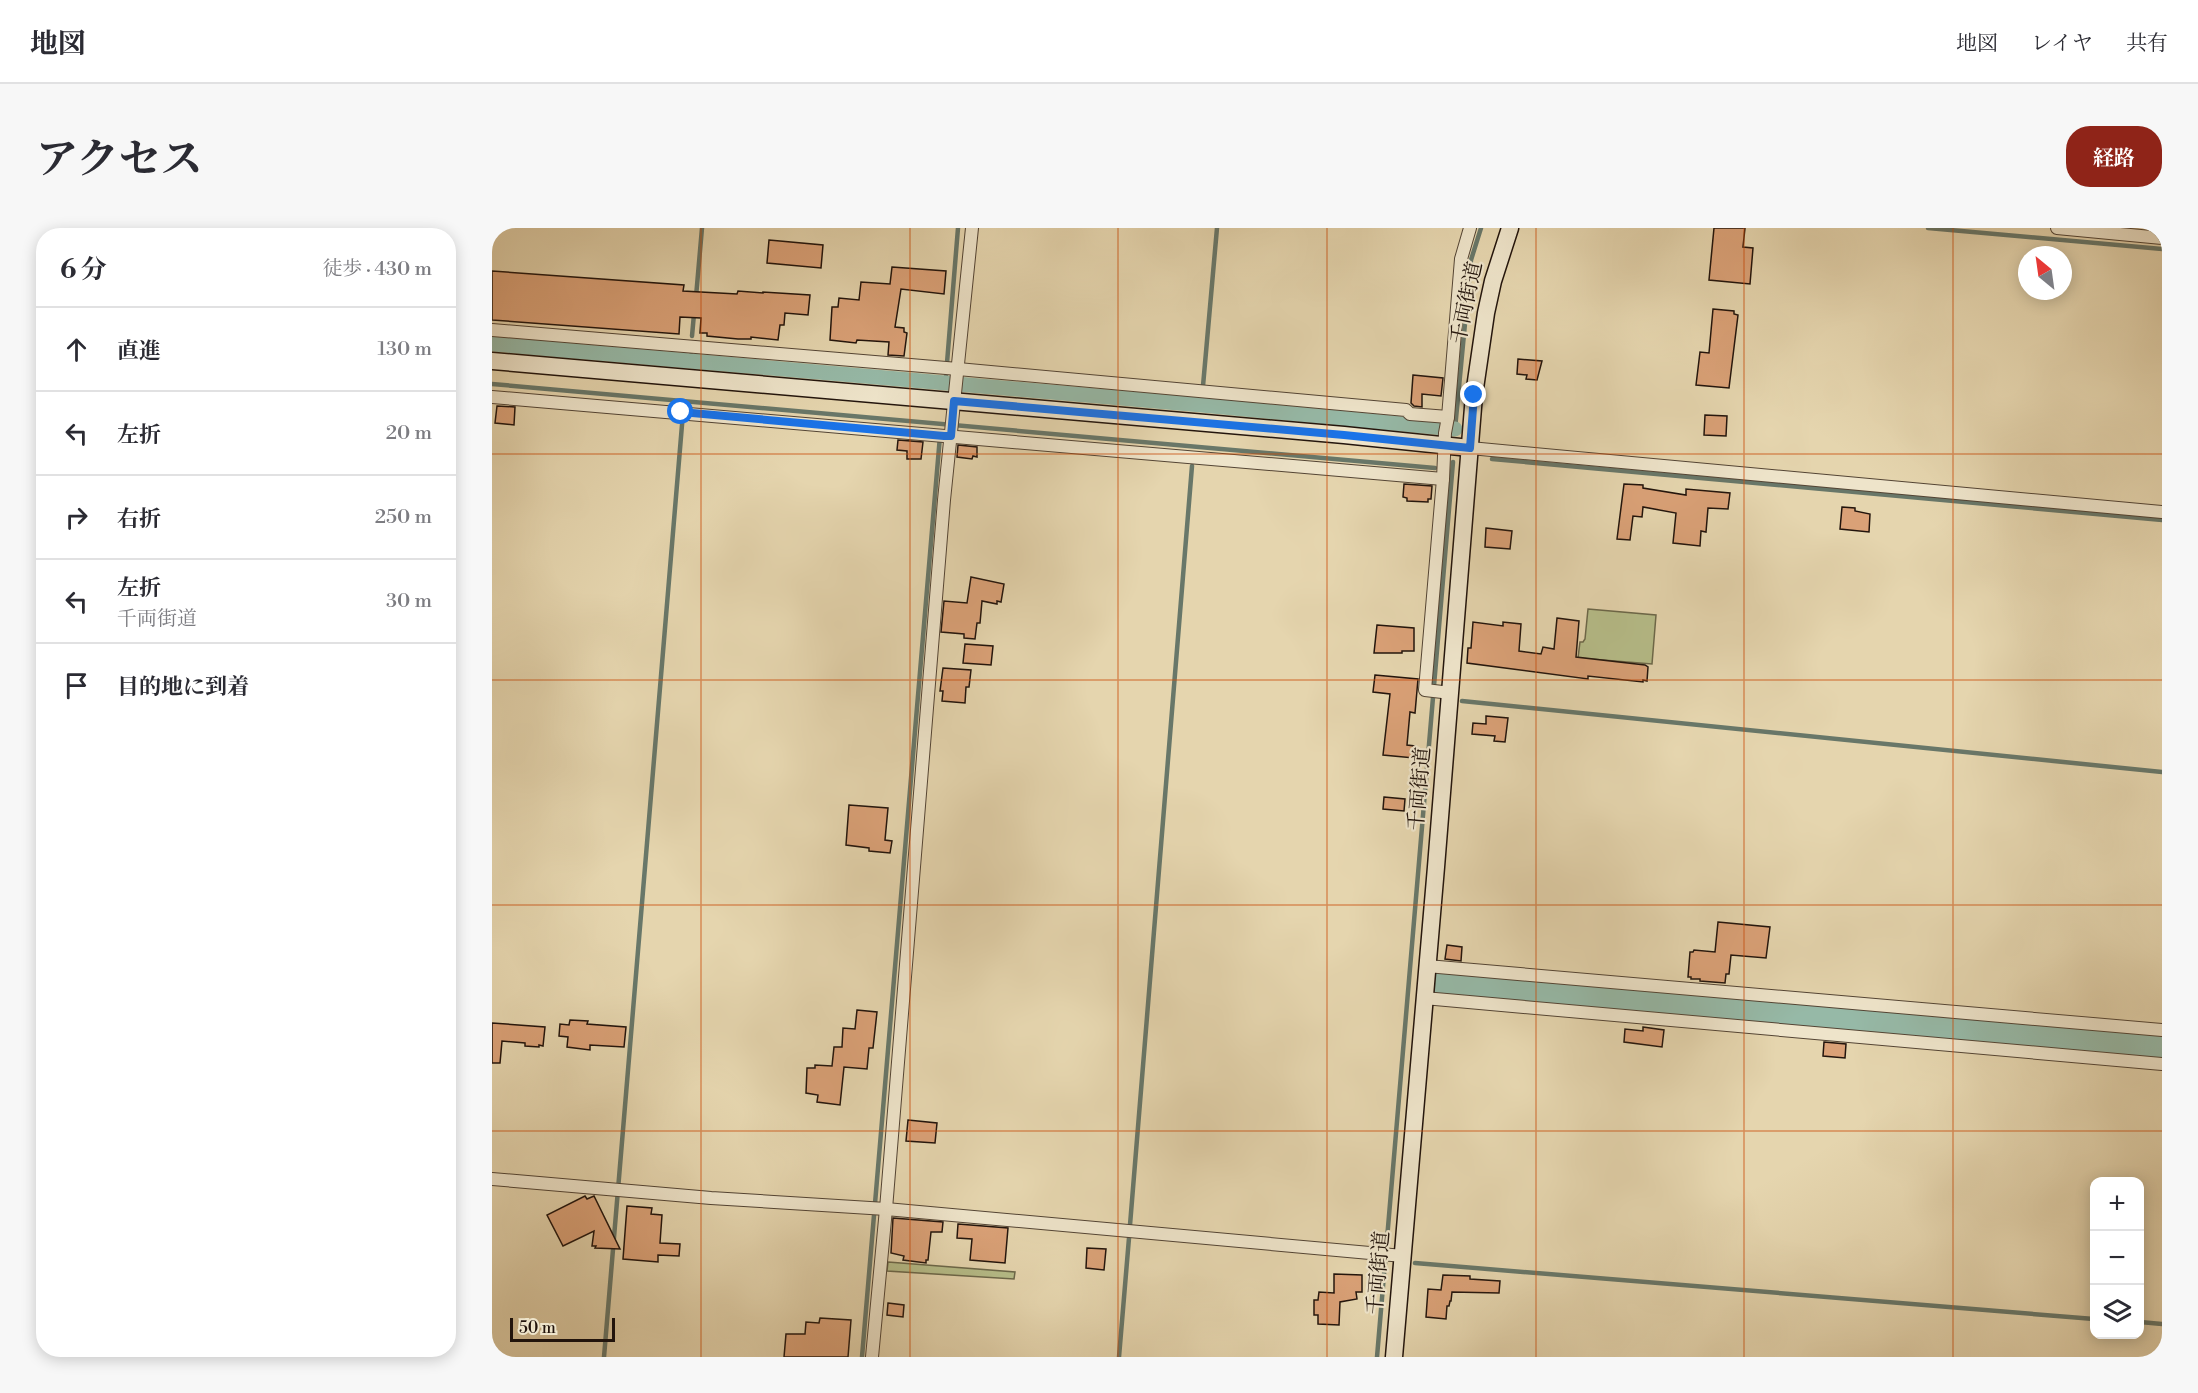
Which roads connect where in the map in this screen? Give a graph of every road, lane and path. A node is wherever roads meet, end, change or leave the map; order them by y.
1 (972, 228) edge
2 (1470, 228) edge
3 (1510, 228) edge
4 (2057, 228) edge
5 (2162, 237) edge
6 (492, 330) edge
7 (492, 361) edge
8 (957, 373) junction
9 (955, 396) junction
10 (492, 397) edge
11 (1446, 429) junction
12 (945, 435) junction
13 (1470, 448) junction
14 (1443, 479) junction
15 (2162, 512) edge
16 (1439, 692) junction
17 (1427, 966) junction
18 (1424, 999) junction
19 (2162, 1030) edge
20 (2162, 1064) edge
21 (492, 1179) edge
22 (878, 1208) junction
23 (1391, 1255) junction
24 (872, 1357) edge
25 (1394, 1357) edge

1 - 8 street
2 - 11 street
3 - 13 street, 千両街道
4 - 5 street
6 - 8 street
7 - 9 street
8 - 9 street
8 - 11 street
9 - 11 street
9 - 12 street
10 - 12 street
11 - 13 street
11 - 14 street
12 - 14 street
12 - 22 street
13 - 15 street
13 - 16 street, 千両街道
14 - 16 street
16 - 17 street, 千両街道
17 - 18 street, 千両街道
17 - 19 street
18 - 20 street
18 - 23 street, 千両街道
21 - 22 street
22 - 23 street
22 - 24 street
23 - 25 street, 千両街道

